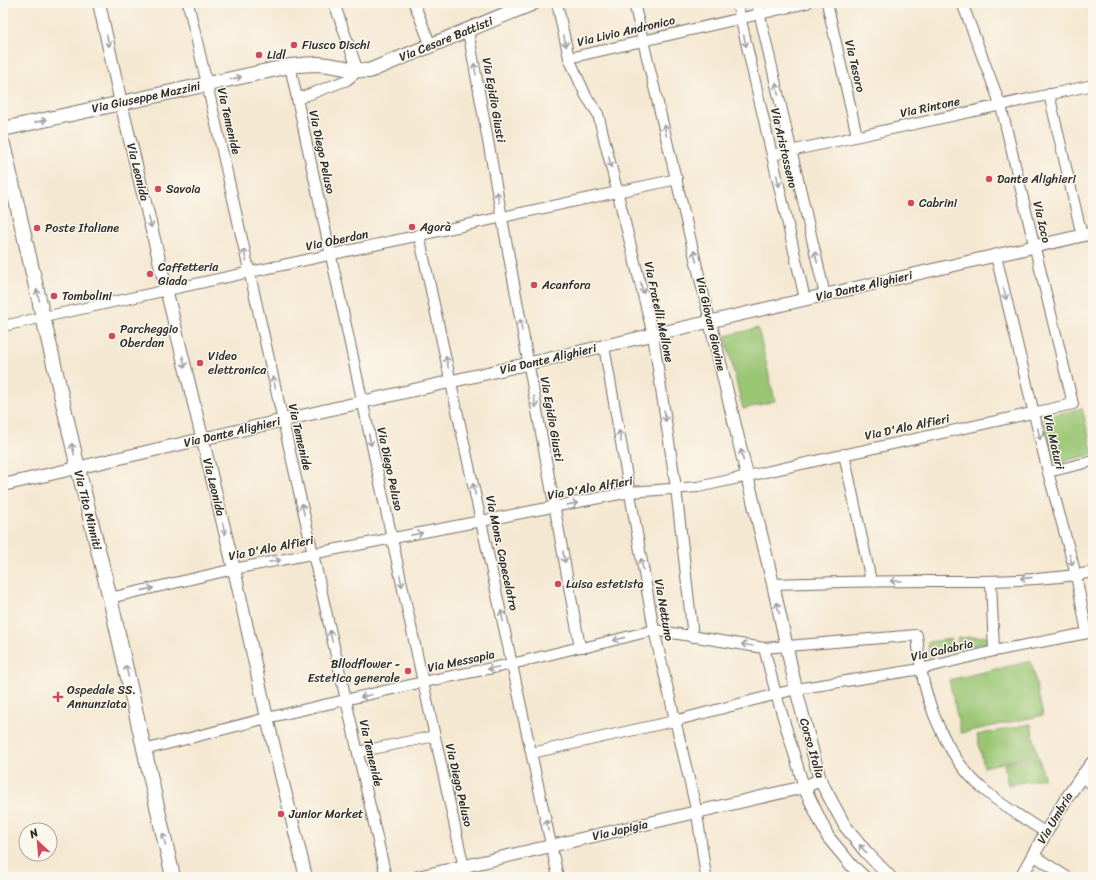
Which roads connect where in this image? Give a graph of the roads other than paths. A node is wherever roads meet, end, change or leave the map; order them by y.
1 (99, 3) edge
2 (188, 3) edge
3 (334, 3) edge
4 (414, 3) edge
5 (533, 3) edge
6 (557, 3) edge
7 (634, 3) edge
8 (737, 3) edge
9 (757, 3) edge
10 (807, 3) edge
11 (826, 3) edge
12 (962, 3) edge
13 (759, 13) junction
14 (740, 18) junction
15 (468, 30) junction
16 (642, 41) junction
17 (431, 46) junction
18 (569, 58) junction
19 (290, 66) junction
20 (358, 71) junction
21 (207, 84) junction
22 (1093, 85) edge
23 (1049, 94) junction
24 (297, 99) junction
25 (121, 103) junction
26 (1001, 106) junction
27 (3, 129) edge
28 (858, 136) junction
29 (3, 144) edge
30 (792, 151) junction
31 (772, 155) junction
32 (677, 179) junction
33 (618, 192) junction
34 (502, 217) junction
35 (419, 235) junction
36 (1088, 235) edge
37 (1034, 246) junction
38 (330, 255) junction
39 (996, 256) junction
40 (249, 272) junction
41 (167, 291) junction
42 (825, 295) junction
43 (806, 299) junction
44 (43, 318) junction
45 (710, 321) junction
46 (3, 326) edge
47 (653, 334) junction
48 (604, 346) junction
49 (528, 364) junction
50 (451, 381) junction
51 (362, 402) junction
52 (1073, 404) joint
53 (1034, 412) junction
54 (283, 420) junction
55 (202, 439) junction
56 (844, 454) junction
57 (1093, 462) edge
58 (78, 468) junction
59 (1048, 472) junction
60 (747, 476) junction
61 (3, 485) edge
62 (676, 488) junction
63 (630, 492) junction
64 (555, 507) junction
65 (482, 521) junction
66 (392, 538) junction
67 (313, 554) junction
68 (234, 568) junction
69 (1093, 572) edge
70 (1076, 575) junction
71 (872, 581) junction
72 (991, 581) junction
73 (773, 584) junction
74 (110, 598) junction
75 (654, 630) junction
76 (1090, 633) edge
77 (693, 637) junction
78 (580, 647) junction
79 (786, 647) junction
80 (764, 648) junction
81 (994, 651) junction
82 (512, 664) junction
83 (921, 669) junction
84 (422, 682) junction
85 (796, 689) junction
86 (776, 694) junction
87 (345, 701) junction
88 (267, 718) junction
89 (674, 721) junction
90 (435, 736) junction
91 (144, 750) junction
92 (358, 752) junction
93 (532, 752) junction
94 (1093, 762) edge
95 (1081, 777) junction
96 (820, 780) junction
97 (1093, 785) edge
98 (804, 787) junction
99 (697, 813) junction
100 (1046, 833) junction
101 (551, 846) junction
102 (1033, 855) junction
103 (465, 872) edge
104 (173, 877) edge
105 (306, 877) edge
106 (386, 877) edge
107 (418, 877) edge
108 (558, 877) edge
109 (706, 877) edge
110 (864, 877) edge
111 (890, 877) edge
112 (1021, 877) edge
113 (1067, 877) edge

1 -> 25 street, Via Leonida
2 - 21 street, Via Temenide
3 - 20 street
4 - 17 street
5 - 15 main road, Via Cesare Battisti
6 -> 18 street, Via Fratelli Mellone
7 - 16 street, Via Giovan Giovine
8 - 14 street, Via Aristosseno
9 - 13 street, Via Aristosseno
10 - 13 street, Via Livio Andronico
11 - 28 street, Via Tesoro
12 - 26 street, Via Icco
13 - 14 street, Via Livio Andronico
30 -> 13 street, Via Aristosseno
14 - 16 street, Via Livio Andronico
14 -> 31 street, Via Aristosseno
15 - 17 main road, Via Cesare Battisti
34 -> 15 street, Via Egidio Giusti
16 - 18 street, Via Livio Andronico
32 -> 16 street, Via Giovan Giovine
17 - 20 main road, Via Cesare Battisti
18 -> 33 street, Via Fratelli Mellone
19 - 20 main road, Via Giuseppe Mazzini
21 -> 19 main road, Via Giuseppe Mazzini
19 - 24 street, Via Diego Peluso
20 - 24 street
21 - 25 main road, Via Giuseppe Mazzini
40 -> 21 street, Via Temenide
22 - 23 street, Via Rintone
23 - 26 street, Via Rintone
23 - 36 street
24 - 38 street, Via Diego Peluso
27 -> 25 main road, Via Giuseppe Mazzini
25 -> 41 street, Via Leonida
26 - 28 street, Via Rintone
26 - 37 street, Via Icco
28 - 30 street, Via Rintone
44 -> 29 main road, Via Tito Minniti
30 - 31 street, Via Rintone
42 -> 30 street, Via Aristosseno
31 -> 43 street, Via Aristosseno
32 - 33 street, Via Oberdan
45 -> 32 street, Via Giovan Giovine
33 - 34 street, Via Oberdan
33 -> 47 street, Via Fratelli Mellone
34 - 35 street, Via Oberdan
49 -> 34 street, Via Egidio Giusti
35 - 38 street, Via Oberdan
50 -> 35 street, Via Mons. Capecelatro
36 - 37 street, Via Dante Alighieri
37 - 39 street, Via Dante Alighieri
37 - 52 street, Via Icco
38 - 40 street, Via Oberdan
38 - 51 street, Via Diego Peluso
39 - 42 street, Via Dante Alighieri
39 -> 53 street, Via Maturi
40 - 41 street, Via Oberdan
54 -> 40 street, Via Temenide
41 - 44 street, Via Oberdan
41 -> 55 street, Via Leonida
42 - 43 street, Via Dante Alighieri
43 - 45 street, Via Dante Alighieri
44 - 46 street, Via Oberdan
58 -> 44 main road, Via Tito Minniti
45 - 47 street, Via Dante Alighieri
60 -> 45 street, Via Giovan Giovine
47 - 48 street, Via Dante Alighieri
47 -> 62 street, Via Fratelli Mellone
48 - 49 street, Via Dante Alighieri
63 -> 48 street, Via Nettuno
49 - 50 street, Via Dante Alighieri
49 -> 64 street, Via Egidio Giusti
50 - 51 street, Via Dante Alighieri
65 -> 50 street, Via Mons. Capecelatro
51 - 54 street, Via Dante Alighieri
51 -> 66 street, Via Diego Peluso
52 - 53 street, Via D'Alo Alfieri
53 - 56 street, Via D'Alo Alfieri
53 -> 59 street, Via Maturi
54 - 55 street, Via Dante Alighieri
67 -> 54 street, Via Temenide
55 - 58 street, Via Dante Alighieri
55 -> 68 street, Via Leonida
56 - 60 street, Via D'Alo Alfieri
56 - 71 street
57 - 59 street
58 - 61 street, Via Dante Alighieri
58 - 74 main road, Via Tito Minniti
59 -> 70 street, Via Maturi
60 - 62 street, Via D'Alo Alfieri
60 - 73 street, Via Giovan Giovine
62 - 63 street, Via D'Alo Alfieri
62 - 77 street, Via Fratelli Mellone
64 -> 63 street, Via D'Alo Alfieri
75 -> 63 street, Via Nettuno
64 - 65 street, Via D'Alo Alfieri
64 -> 78 street, Via Egidio Giusti
66 -> 65 street, Via D'Alo Alfieri
82 -> 65 street, Via Mons. Capecelatro
66 - 67 street, Via D'Alo Alfieri
66 -> 84 street, Via Diego Peluso
68 -> 67 street, Via D'Alo Alfieri
87 -> 67 street, Via Temenide
74 -> 68 street, Via D'Alo Alfieri
68 - 88 street, Via Leonida
69 - 70 street
70 -> 72 street
70 - 76 street, Via Maturi
72 -> 71 street
71 - 73 street
72 - 81 street
79 -> 73 street, Via Giovan Giovine
91 -> 74 main road, Via Tito Minniti
75 - 77 street, Via Messapia
75 -> 78 street, Via Messapia
75 - 89 street, Via Nettuno
76 - 81 street, Via Calabria
80 -> 77 street, Via Messapia
78 - 82 street, Via Messapia
79 - 80 street, Via Messapia
79 - 83 street, Via Messapia
79 - 85 street, Corso Italia
80 - 86 street, Corso Italia
81 - 83 street, Via Calabria
82 -> 84 street, Via Messapia
82 - 93 street, Via Mons. Capecelatro
83 - 85 street, Via Calabria
83 - 100 street
84 -> 87 street, Via Messapia
84 - 90 street, Via Diego Peluso
85 - 86 street, Via Calabria
85 - 96 street, Corso Italia
86 - 89 street, Via Calabria
86 - 98 street, Corso Italia
87 - 88 street, Via Messapia
87 - 92 street, Via Temenide
88 - 91 street, Via Messapia
88 - 105 street, Via Leonida
89 - 93 street, Via Calabria
89 - 99 street, Via Nettuno
90 - 92 street
90 - 103 street, Via Diego Peluso
104 -> 91 main road, Via Tito Minniti
92 - 106 street, Via Temenide
101 -> 93 street, Via Mons. Capecelatro
94 - 95 street, Via Umbria
95 - 97 street
95 - 100 street, Via Umbria
96 - 98 street, Via Japigia
111 -> 96 street, Corso Italia
98 - 99 street, Via Japigia
98 - 110 street, Corso Italia
99 - 101 street, Via Japigia
99 - 109 street, Via Nettuno
100 - 102 street, Via Umbria
101 - 103 street, Via Japigia
101 - 108 street, Via Mons. Capecelatro
102 - 112 street, Via Umbria
102 - 113 street
103 - 107 street, Via Japigia

